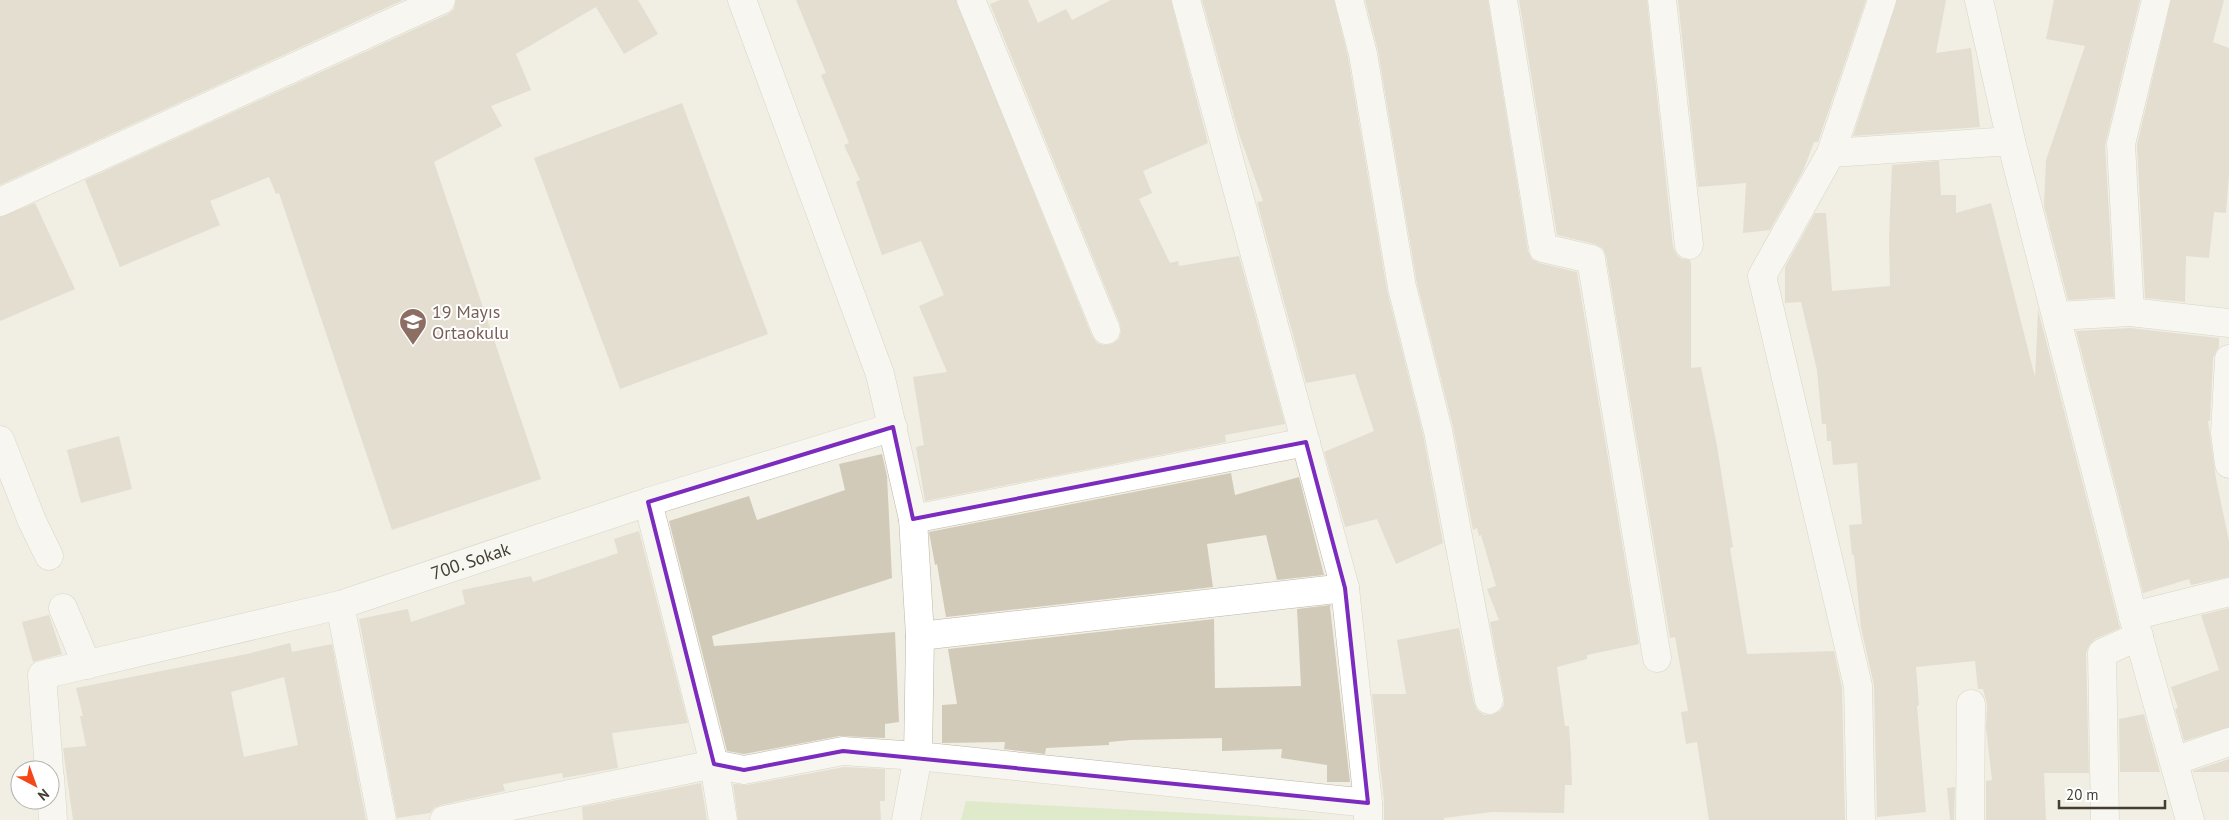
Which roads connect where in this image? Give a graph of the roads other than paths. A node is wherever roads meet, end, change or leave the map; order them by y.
1 (441, 0) edge
2 (742, 0) edge
3 (971, 0) edge
4 (1186, 0) edge
5 (1349, 0) edge
6 (1503, 0) edge
7 (1662, 0) edge
8 (1882, 0) edge
9 (1979, 0) edge
10 (2156, 0) edge
11 (2011, 141) junction
12 (1831, 153) junction
13 (0, 202) edge
14 (1689, 245) dead end
15 (2130, 312) junction
16 (2057, 316) junction
17 (2229, 323) edge
18 (1106, 330) dead end
19 (2229, 359) edge
20 (892, 427) junction
21 (0, 440) edge
22 (1306, 442) junction
23 (2229, 464) edge
24 (648, 502) junction
25 (913, 520) junction
26 (49, 556) dead end
27 (1346, 588) junction
28 (2229, 592) edge
29 (340, 605) junction
30 (63, 608) dead end
31 (2136, 626) junction
32 (920, 636) junction
33 (1657, 658) dead end
34 (87, 665) junction
35 (1489, 700) dead end
36 (1971, 704) dead end
37 (2229, 742) edge
38 (918, 756) junction
39 (49, 760) edge
40 (2174, 761) junction
41 (714, 764) junction
42 (1368, 812) edge
43 (382, 820) edge
44 (444, 820) edge
45 (724, 820) edge
46 (906, 820) edge
47 (1861, 820) edge
48 (1970, 820) edge
49 (2104, 820) edge
50 (2190, 820) edge

1 - 13 street
2 - 20 street
3 - 18 street
4 - 22 street
5 - 35 street
6 - 33 street
7 - 14 street
8 - 12 street
9 - 11 street
10 - 15 street
11 - 12 street
11 - 16 street
12 - 47 street
15 - 16 street
15 - 17 street
16 - 31 street
19 - 23 street
20 - 24 street, 700. Sokak
20 - 25 street
21 - 26 street
22 - 25 street
22 - 27 street
24 - 29 street, 700. Sokak
24 - 41 street
25 - 32 street
27 - 32 street
27 - 42 street
28 - 31 street
29 - 34 street, 700. Sokak
29 - 43 street
30 - 34 street
31 - 40 street
31 - 49 street
32 - 38 street
34 - 39 street, 700. Sokak
36 - 48 street
37 - 40 street
38 - 41 street
38 - 42 street
38 - 46 street
40 - 50 street
41 - 44 street
41 - 45 street

